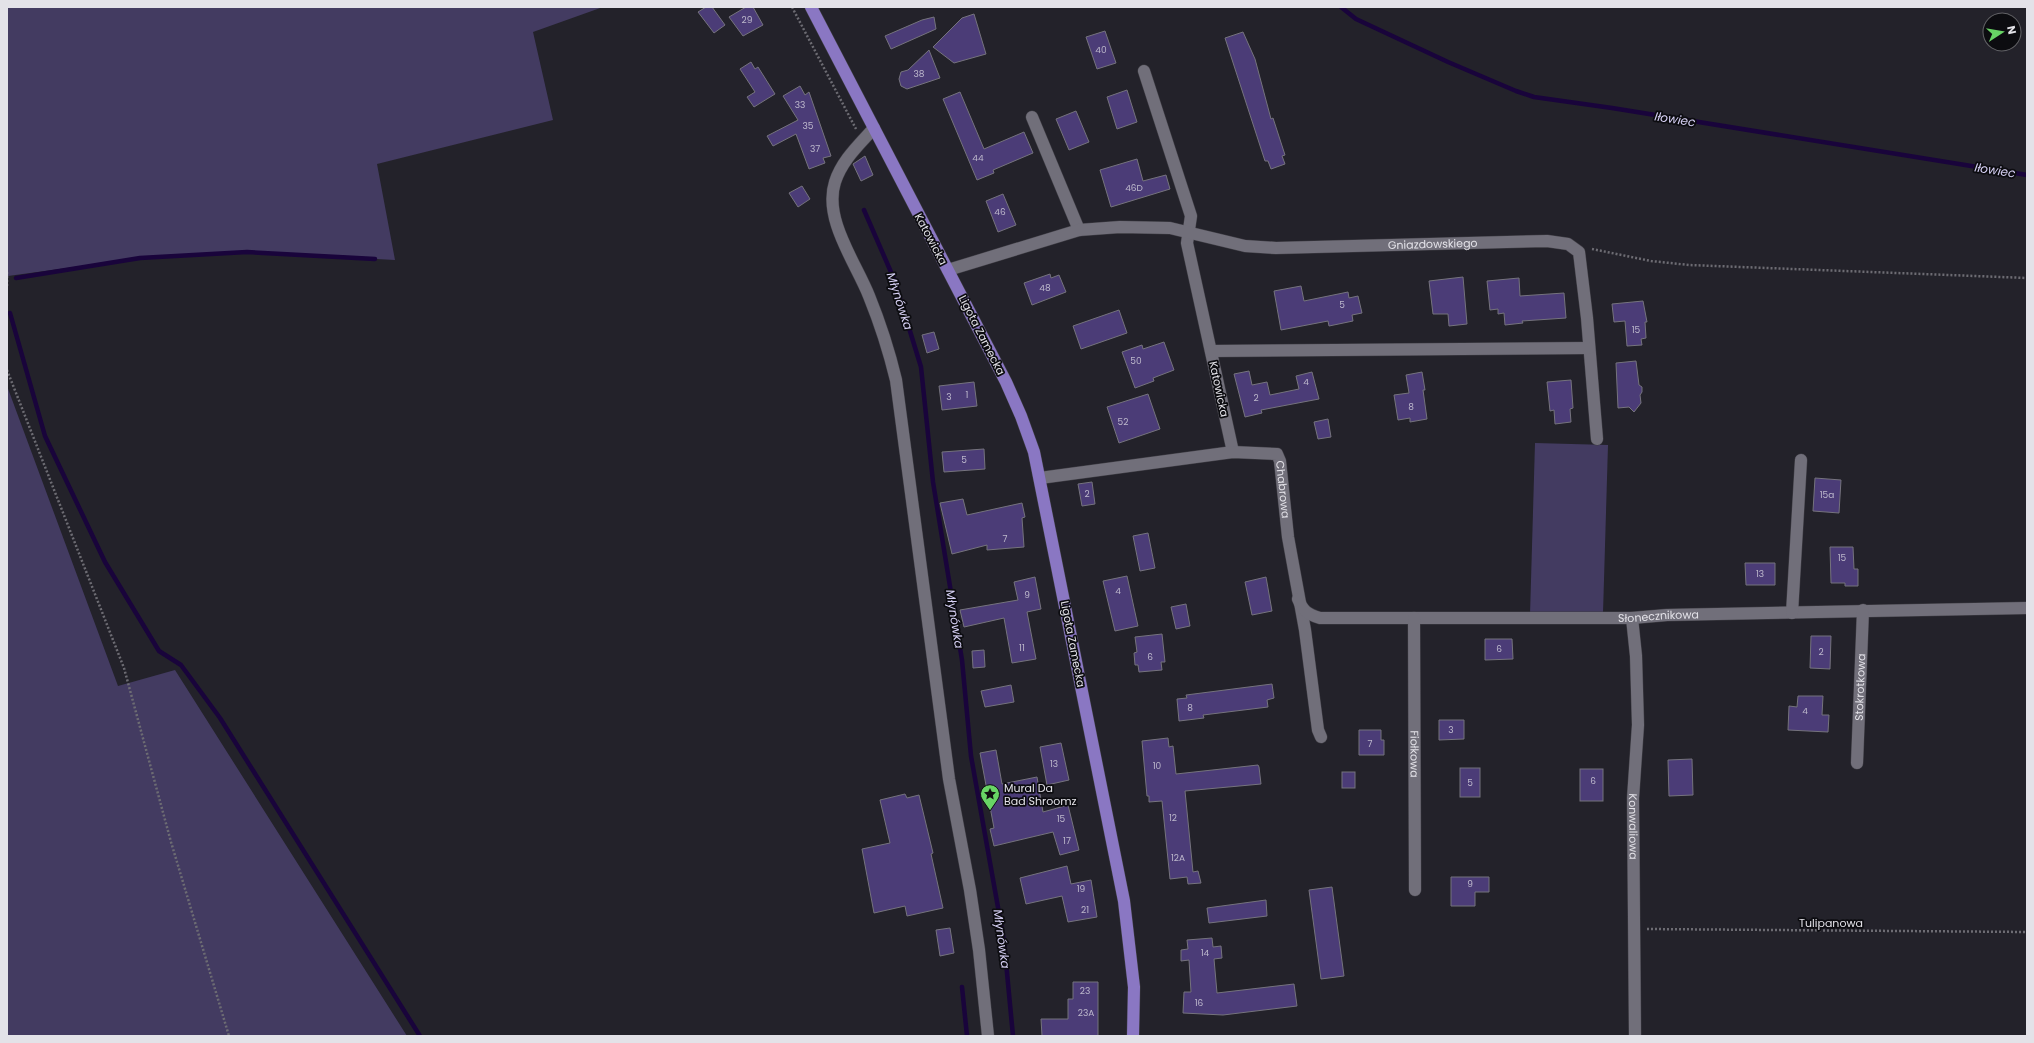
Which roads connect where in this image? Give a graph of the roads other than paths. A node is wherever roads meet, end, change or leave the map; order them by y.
1 (810, 7) edge
2 (1144, 71) dead end
3 (1032, 117) dead end
4 (874, 128) junction
5 (1079, 230) junction
6 (1189, 232) junction
7 (948, 270) junction
8 (1589, 348) junction
9 (1211, 351) junction
10 (1597, 438) dead end
11 (1233, 452) junction
12 (1801, 460) dead end
13 (1040, 478) junction
14 (1298, 599) junction
15 (2027, 608) edge
16 (1863, 610) junction
17 (1792, 613) junction
18 (1414, 618) junction
19 (1632, 618) junction
20 (1321, 737) dead end
21 (1857, 763) dead end
22 (1415, 890) dead end
23 (988, 1036) edge
24 (1132, 1036) edge
25 (1634, 1036) edge

1 - 4 main road, Katowicka
2 - 6 street, Katowicka
3 - 5 street
4 - 7 main road, Katowicka
4 - 23 street
5 - 6 street, Katowicka
5 - 7 street, Katowicka
6 - 8 street, Gniazdowskiego
6 - 9 street, Katowicka
7 - 13 main road, Ligota Zamecka
8 - 9 street
8 - 10 street
9 - 11 street, Katowicka
11 - 13 street, Chabrowa
11 - 14 street, Chabrowa
12 - 17 street
13 - 24 main road, Ligota Zamecka
14 - 18 street, Słonecznikowa
14 - 20 street, Chabrowa
15 - 16 street, Słonecznikowa
16 - 17 street, Słonecznikowa
16 - 21 street, Stokrotkowa
17 - 19 street, Słonecznikowa
18 - 19 street, Słonecznikowa
18 - 22 street, Fiołkowa
19 - 25 street, Konwaliowa

